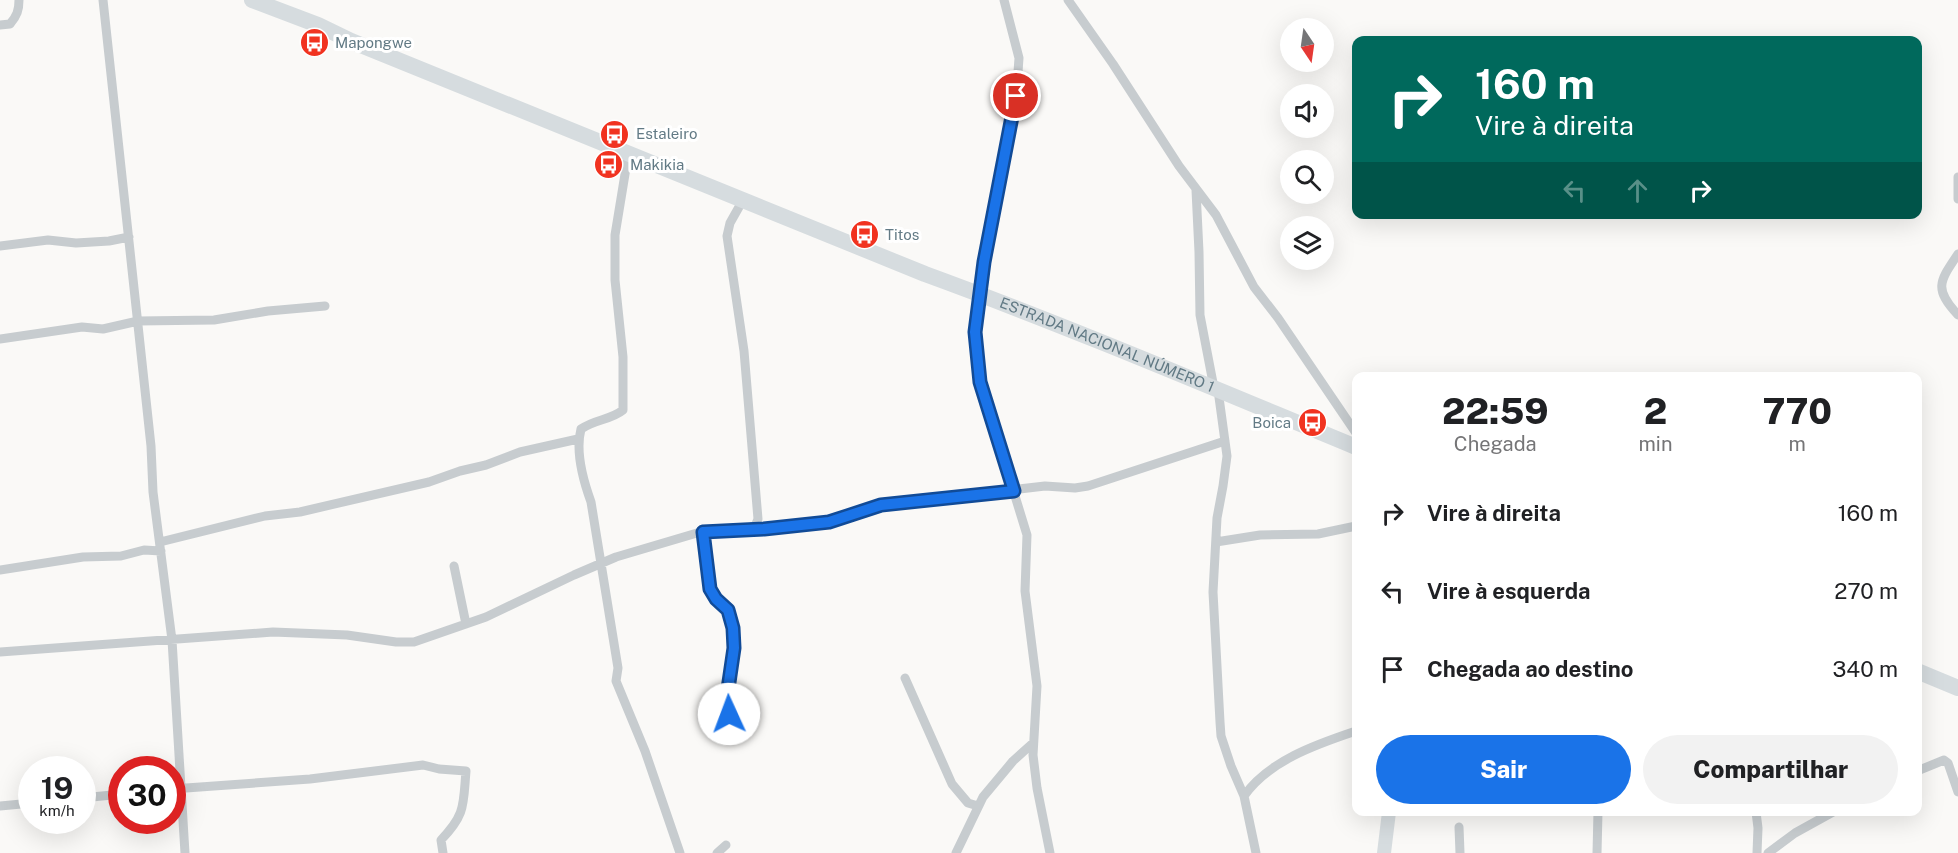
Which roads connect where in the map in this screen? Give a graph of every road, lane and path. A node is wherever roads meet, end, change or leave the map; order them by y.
1 (19, 0) edge
2 (103, 0) edge
3 (252, 0) edge
4 (1004, 0) edge
5 (1068, 0) edge
6 (0, 25) edge
7 (627, 162) dead end
8 (1958, 177) edge
9 (1196, 190) junction
10 (1958, 199) edge
11 (739, 207) dead end
12 (1216, 215) junction
13 (1197, 222) junction
14 (129, 237) junction
15 (0, 246) edge
16 (1958, 254) edge
17 (980, 294) junction
18 (325, 306) dead end
19 (1958, 315) edge
20 (138, 321) junction
21 (0, 339) edge
22 (1216, 389) junction
23 (1352, 427) edge
24 (578, 439) junction
25 (1225, 441) junction
26 (1352, 445) edge
27 (1014, 491) junction
28 (1352, 527) edge
29 (747, 530) junction
30 (703, 532) junction
31 (1216, 542) junction
32 (160, 547) junction
33 (601, 563) junction
34 (454, 566) dead end
35 (0, 570) edge
36 (466, 624) junction
37 (172, 640) junction
38 (0, 652) edge
39 (1922, 673) edge
40 (906, 678) dead end
41 (1958, 688) edge
42 (729, 714) dead end
43 (1352, 733) edge
44 (1033, 743) junction
45 (176, 756) edge
46 (1922, 769) edge
47 (186, 788) edge
48 (1958, 792) edge
49 (1244, 796) junction
50 (18, 804) edge
51 (0, 806) edge
52 (978, 806) junction
53 (1389, 816) edge
54 (1598, 816) edge
55 (1756, 816) edge
56 (1826, 816) edge
57 (1459, 827) dead end
58 (183, 834) edge
59 (726, 845) dead end
60 (185, 853) edge
61 (442, 853) edge
62 (680, 853) edge
63 (717, 853) edge
64 (956, 853) edge
65 (1050, 853) edge
66 (1256, 853) edge
67 (1384, 853) edge
68 (1460, 853) edge
69 (1597, 853) edge
70 (1757, 853) edge
71 (1768, 853) edge

1 - 6 street
2 - 14 street
3 - 17 highway, ESTRADA NACIONAL NÚMERO 1
4 - 17 street
5 - 9 street
7 - 24 street
8 - 10 street
9 - 12 street
9 - 13 street
11 - 29 street
12 - 13 street
12 - 23 street
13 - 22 street
14 - 15 street
14 - 20 street
16 - 19 street
17 - 22 highway, ESTRADA NACIONAL NÚMERO 1
17 - 27 street
18 - 20 street
20 - 21 street
20 - 32 street
22 - 25 street
22 - 26 highway, ESTRADA NACIONAL NÚMERO 1
24 - 32 street
24 - 33 street
25 - 27 street
25 - 31 street
27 - 29 street
27 - 44 street
28 - 31 street
29 - 30 street
30 - 33 street
30 - 42 street
31 - 49 street
32 - 35 street
32 - 37 street
33 - 36 street
33 - 62 street
34 - 36 street
36 - 37 street
37 - 38 street
37 - 45 street
39 - 41 highway
40 - 52 street
43 - 49 street
44 - 52 street
44 - 65 street
46 - 48 street
47 - 61 street
49 - 66 street
50 - 51 street
52 - 64 street
53 - 67 street
54 - 69 street
55 - 70 street
56 - 71 street
57 - 68 street
58 - 60 street
59 - 63 street

